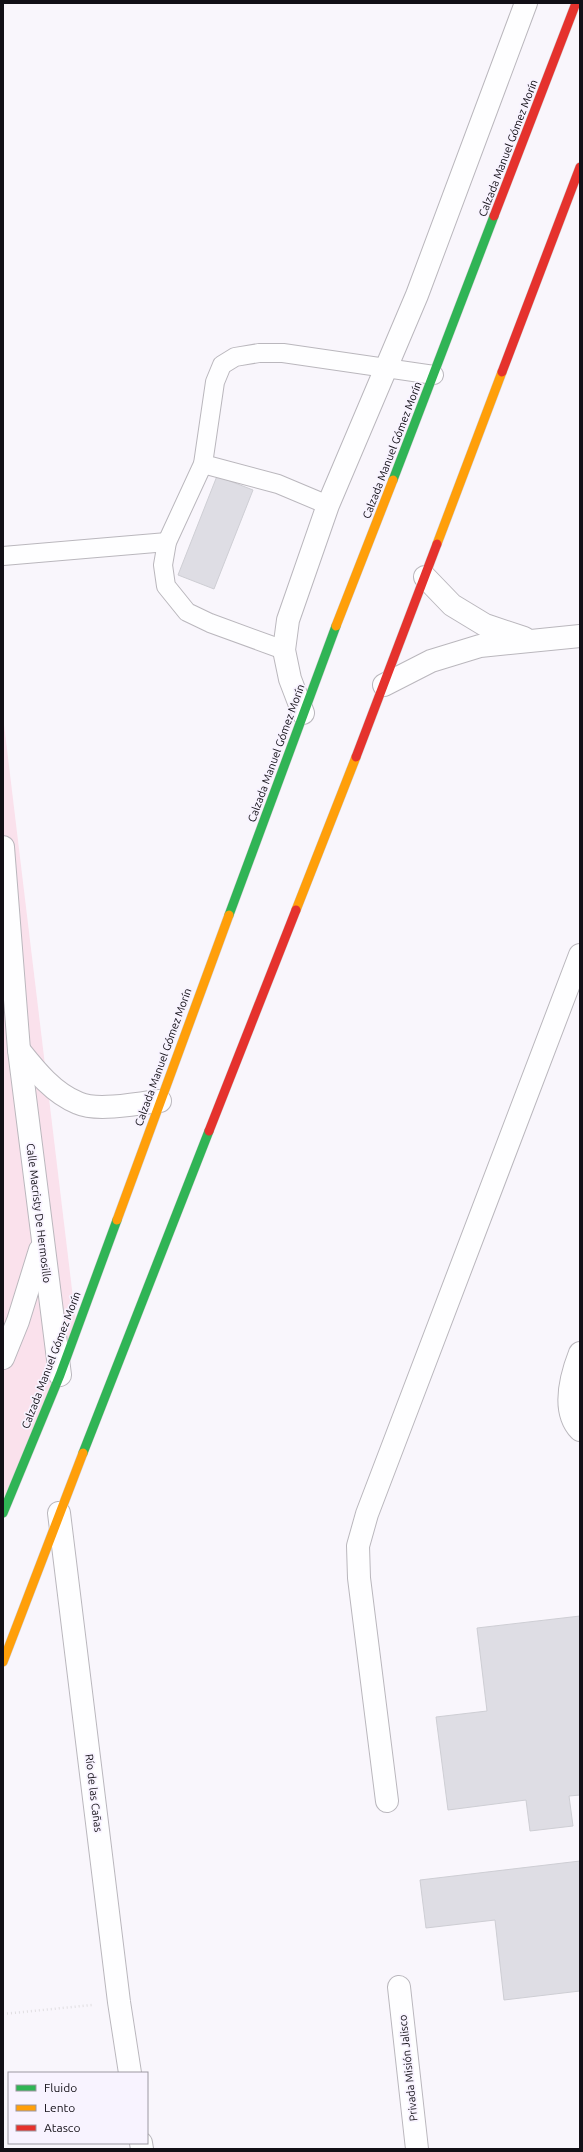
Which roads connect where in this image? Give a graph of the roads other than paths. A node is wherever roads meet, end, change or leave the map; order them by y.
1 (526, 3) edge
2 (576, 3) edge
3 (580, 167) edge
4 (387, 369) junction
5 (434, 375) junction
6 (203, 464) junction
7 (328, 505) junction
8 (167, 542) junction
9 (3, 556) edge
10 (425, 577) junction
11 (580, 636) edge
12 (531, 641) junction
13 (284, 650) junction
14 (384, 685) junction
15 (303, 713) junction
16 (3, 847) edge
17 (580, 955) edge
18 (19, 1050) junction
19 (160, 1101) junction
20 (42, 1243) junction
21 (580, 1353) edge
22 (3, 1358) edge
23 (60, 1375) junction
24 (580, 1430) edge
25 (3, 1513) edge
26 (59, 1513) junction
27 (3, 1662) edge
28 (387, 1801) dead end
29 (399, 1987) dead end
30 (130, 2072) edge
31 (417, 2149) edge

1 - 4 street
2 - 5 main road, Calzada Manuel Gómez Morín
3 - 10 main road
4 - 5 lane
4 - 6 lane
4 - 7 street
5 - 15 main road, Calzada Manuel Gómez Morín
6 - 7 lane
6 - 8 lane
7 - 13 street
8 - 9 lane
8 - 13 lane
10 - 12 street
10 - 14 main road
11 - 12 street
12 - 14 street
13 - 15 street
14 - 26 main road
15 - 19 main road, Calzada Manuel Gómez Morín
16 - 18 street, Calle Macristy De Hermosillo
17 - 28 street
18 - 19 street
18 - 20 street, Calle Macristy De Hermosillo
19 - 23 main road, Calzada Manuel Gómez Morín
20 - 22 street
20 - 23 street, Calle Macristy De Hermosillo
21 - 24 street
23 - 25 main road, Calzada Manuel Gómez Morín
26 - 27 main road
26 - 30 street, Río de las Cañas
29 - 31 street, Privada Misión Jalisco

